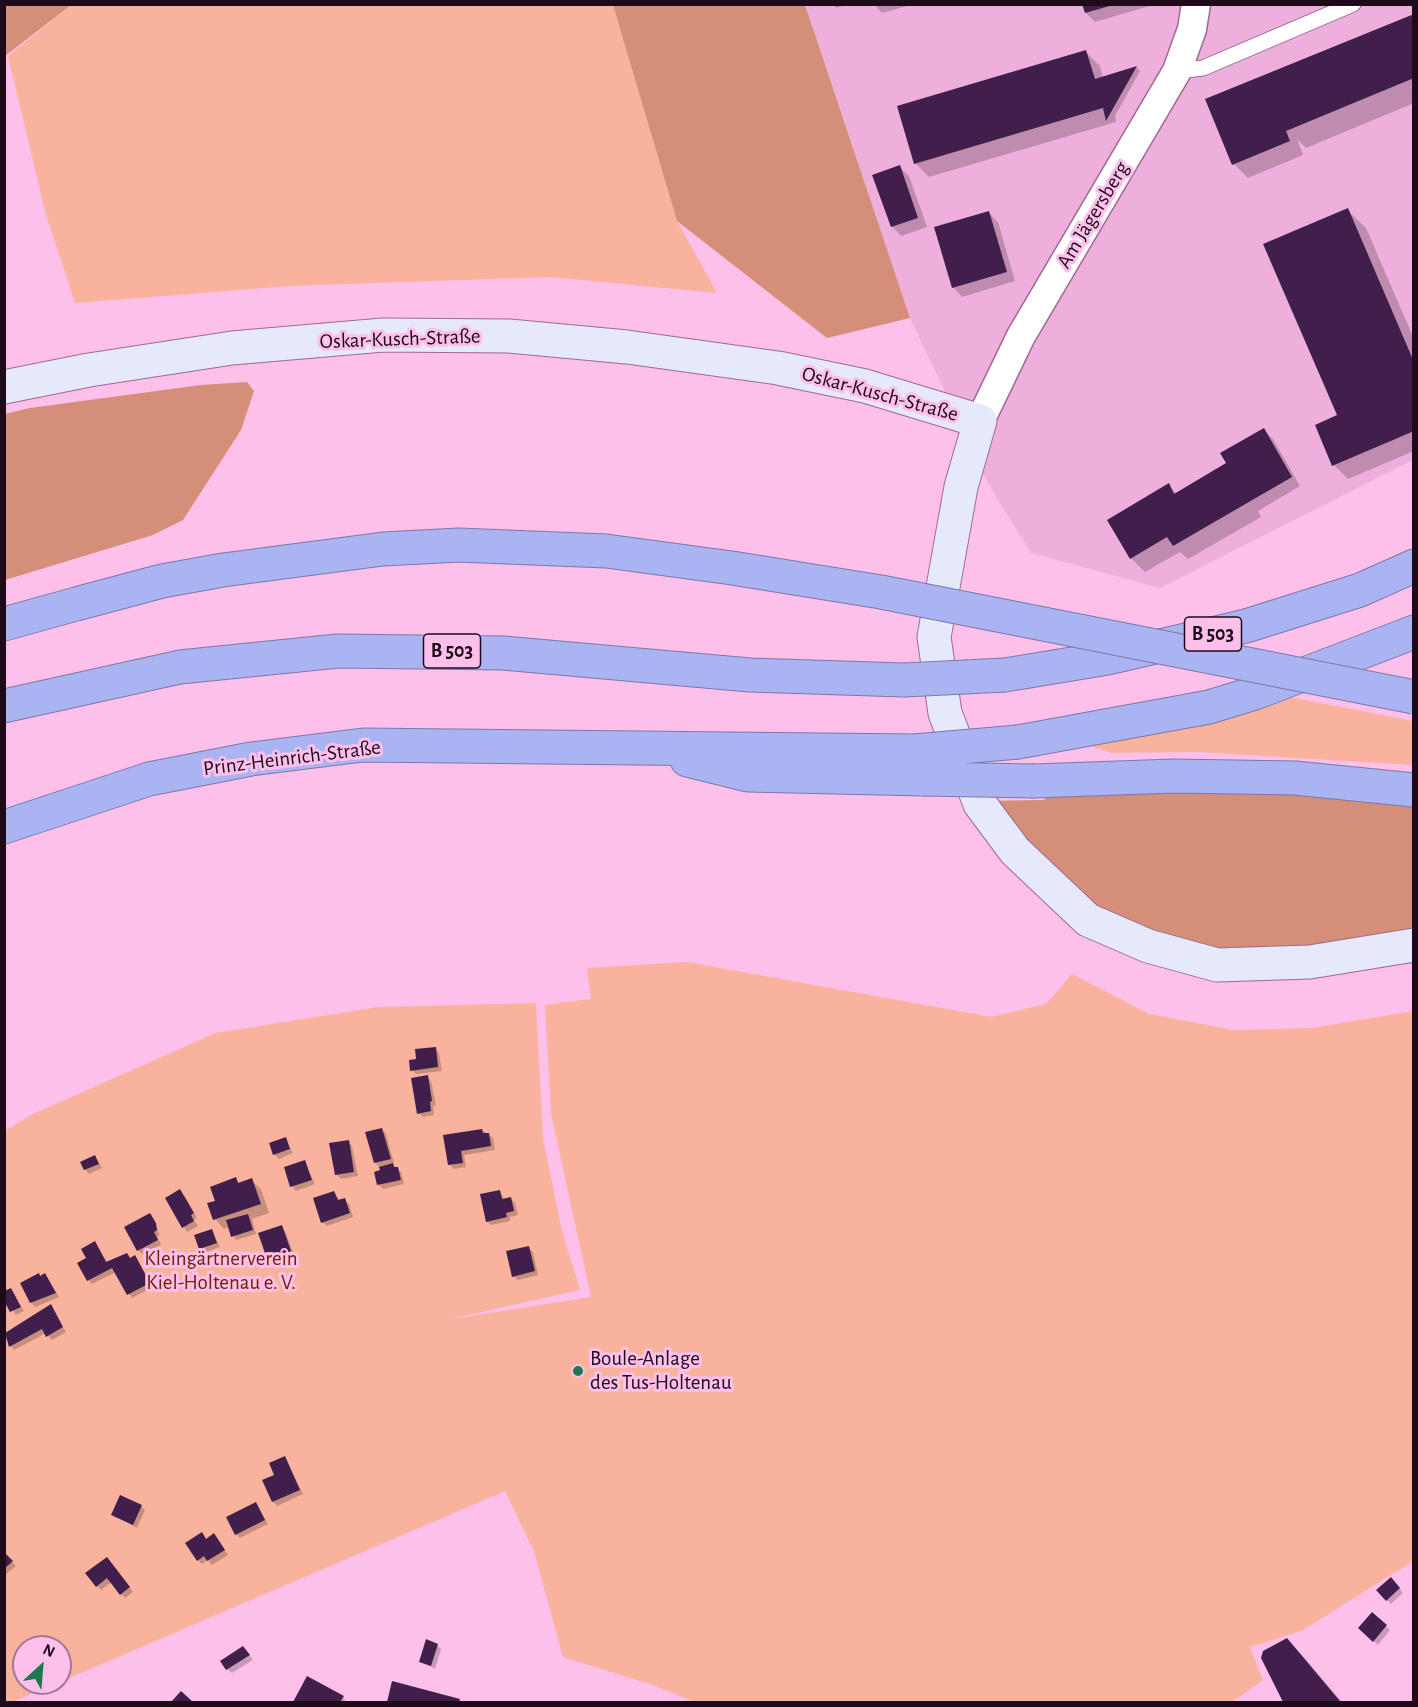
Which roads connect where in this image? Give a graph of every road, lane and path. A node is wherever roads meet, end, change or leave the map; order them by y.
1 (1196, 4) edge
2 (1353, 4) edge
3 (1177, 71) junction
4 (4, 387) edge
5 (980, 421) junction
6 (1413, 566) edge
7 (4, 624) edge
8 (1413, 632) edge
9 (1413, 697) edge
10 (4, 706) edge
11 (919, 765) junction
12 (1413, 790) edge
13 (4, 827) edge
14 (1413, 945) edge

1 - 3 street, Am Jägersberg
2 - 3 lane
3 - 5 street, Am Jägersberg
4 - 5 street, Oskar-Kusch-Straße
5 - 14 street, Oskar-Kusch-Straße
6 - 10 highway, B 503, bridge
7 - 9 highway, bridge
8 - 11 highway, bridge
11 - 12 highway, bridge
11 - 13 highway, Prinz-Heinrich-Straße

